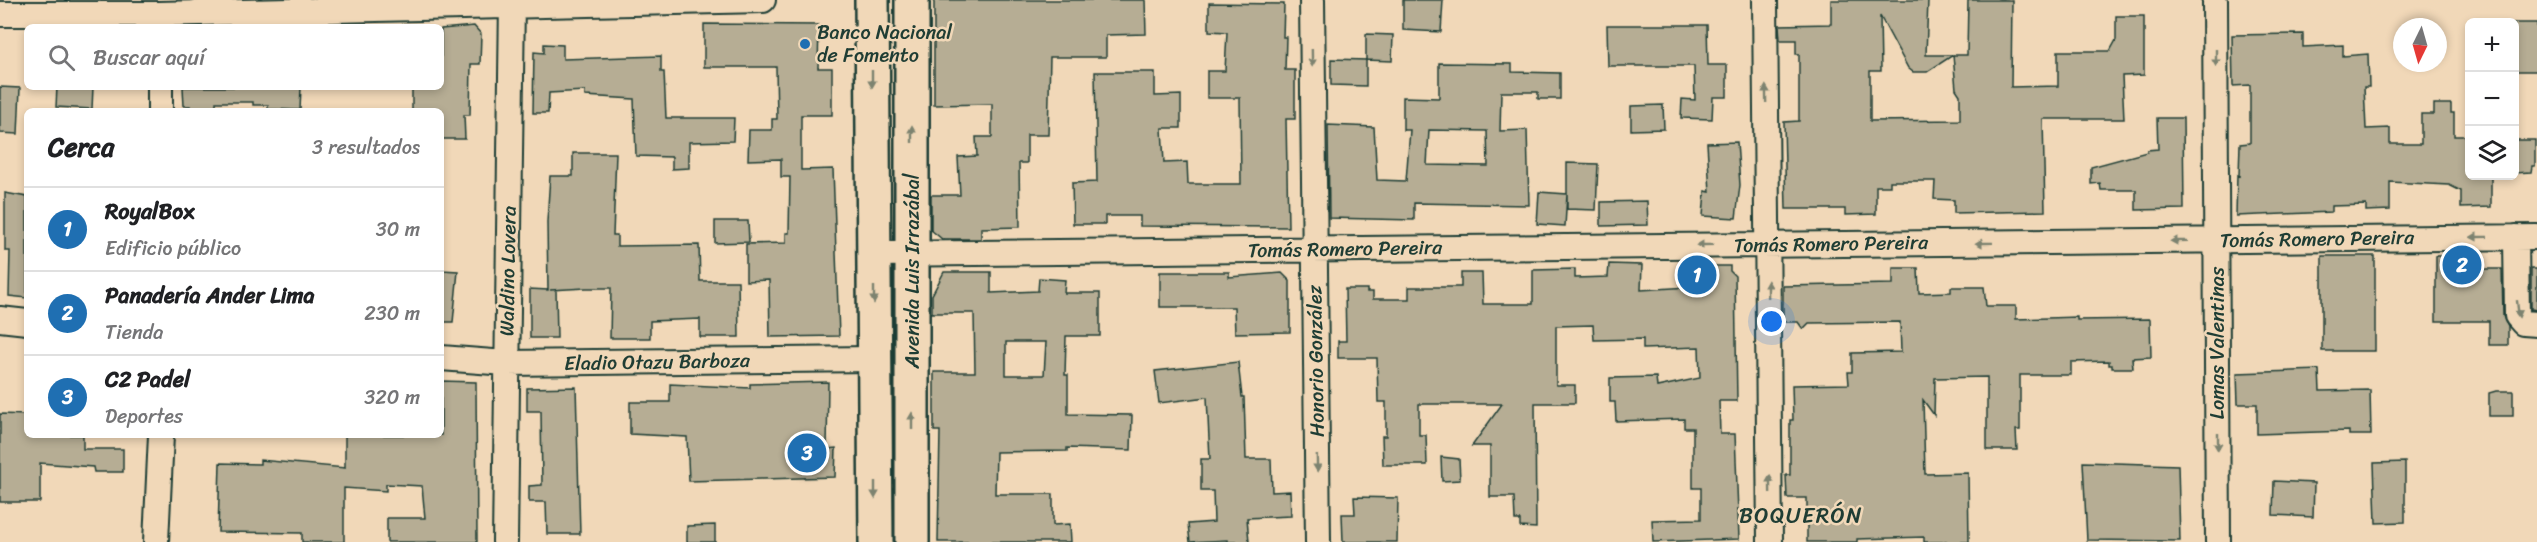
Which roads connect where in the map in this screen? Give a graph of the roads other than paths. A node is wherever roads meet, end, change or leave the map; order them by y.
1 (763, 0) edge
2 (872, 0) edge
3 (912, 0) edge
4 (1312, 0) edge
5 (1765, 0) edge
6 (2215, 0) edge
7 (512, 3) edge
8 (0, 14) edge
9 (158, 14) edge
10 (160, 90) edge
11 (160, 108) edge
12 (2527, 237) edge
13 (2217, 240) junction
14 (1767, 245) junction
15 (1315, 249) junction
16 (874, 254) junction
17 (911, 254) junction
18 (0, 319) edge
19 (24, 322) edge
20 (2537, 324) edge
21 (444, 358) edge
22 (874, 359) junction
23 (506, 363) junction
24 (161, 438) edge
25 (156, 542) edge
26 (505, 542) edge
27 (876, 542) edge
28 (912, 542) edge
29 (1318, 542) edge
30 (1770, 542) edge
31 (2218, 542) edge

1 - 7 street
2 -> 16 highway
17 -> 3 highway, Avenida Luis Irrazábal
4 -> 15 street, Honorio González
14 -> 5 street
6 -> 13 street, Lomas Valentinas
7 - 9 street
7 - 23 street, Waldino Lovera
8 - 9 street
10 - 11 street
12 -> 13 street, Tomás Romero Pereira
12 -> 20 street
13 -> 14 street, Tomás Romero Pereira
13 -> 31 street, Lomas Valentinas
14 -> 15 street, Tomás Romero Pereira
30 -> 14 street
15 - 17 street, Tomás Romero Pereira
15 -> 29 street, Honorio González
16 - 17 street, Tomás Romero Pereira
16 -> 22 highway
28 -> 17 highway, Avenida Luis Irrazábal
18 - 19 street
21 - 23 street, Eladio Otazu Barboza
22 - 23 street, Eladio Otazu Barboza
22 -> 27 highway
23 - 26 street, Waldino Lovera
24 - 25 street

